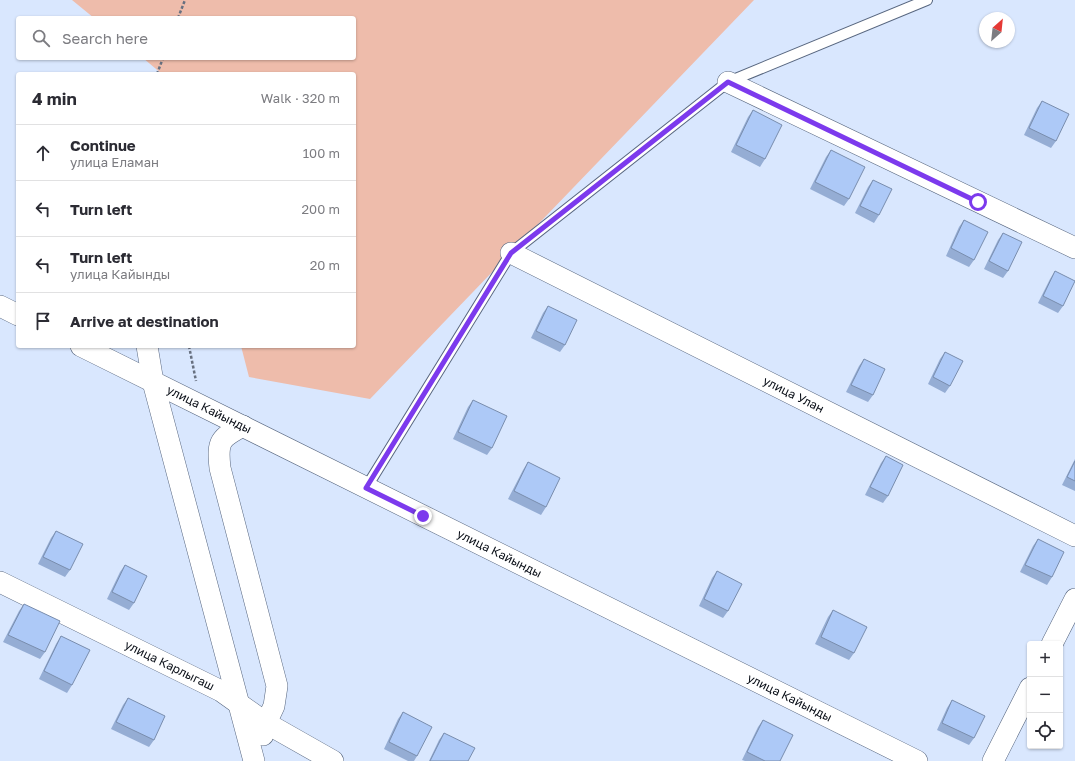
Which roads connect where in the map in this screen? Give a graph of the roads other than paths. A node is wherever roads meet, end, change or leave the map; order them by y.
1 (926, 0) edge
2 (728, 82) junction
3 (1075, 248) edge
4 (511, 253) junction
5 (0, 306) edge
6 (16, 314) edge
7 (85, 348) edge
8 (147, 348) edge
9 (154, 382) junction
10 (243, 426) junction
11 (366, 488) junction
12 (1075, 536) edge
13 (0, 582) edge
14 (1075, 599) edge
15 (1054, 641) edge
16 (1027, 694) edge
17 (240, 704) junction
18 (266, 723) junction
19 (256, 761) edge
20 (333, 761) edge
21 (917, 761) edge
22 (994, 761) edge

1 - 2 lane
2 - 3 street
2 - 4 lane
4 - 11 lane
4 - 12 street, улица Улан
5 - 6 street
7 - 9 street, улица Кайынды
8 - 9 street
9 - 10 street, улица Кайынды
9 - 17 street
10 - 11 street, улица Кайынды
10 - 18 street
11 - 21 street, улица Кайынды
13 - 17 street, улица Карлыгаш
14 - 15 street
16 - 22 street
17 - 18 street, улица Карлыгаш
17 - 19 street
18 - 19 street
18 - 20 street, улица Карлыгаш

